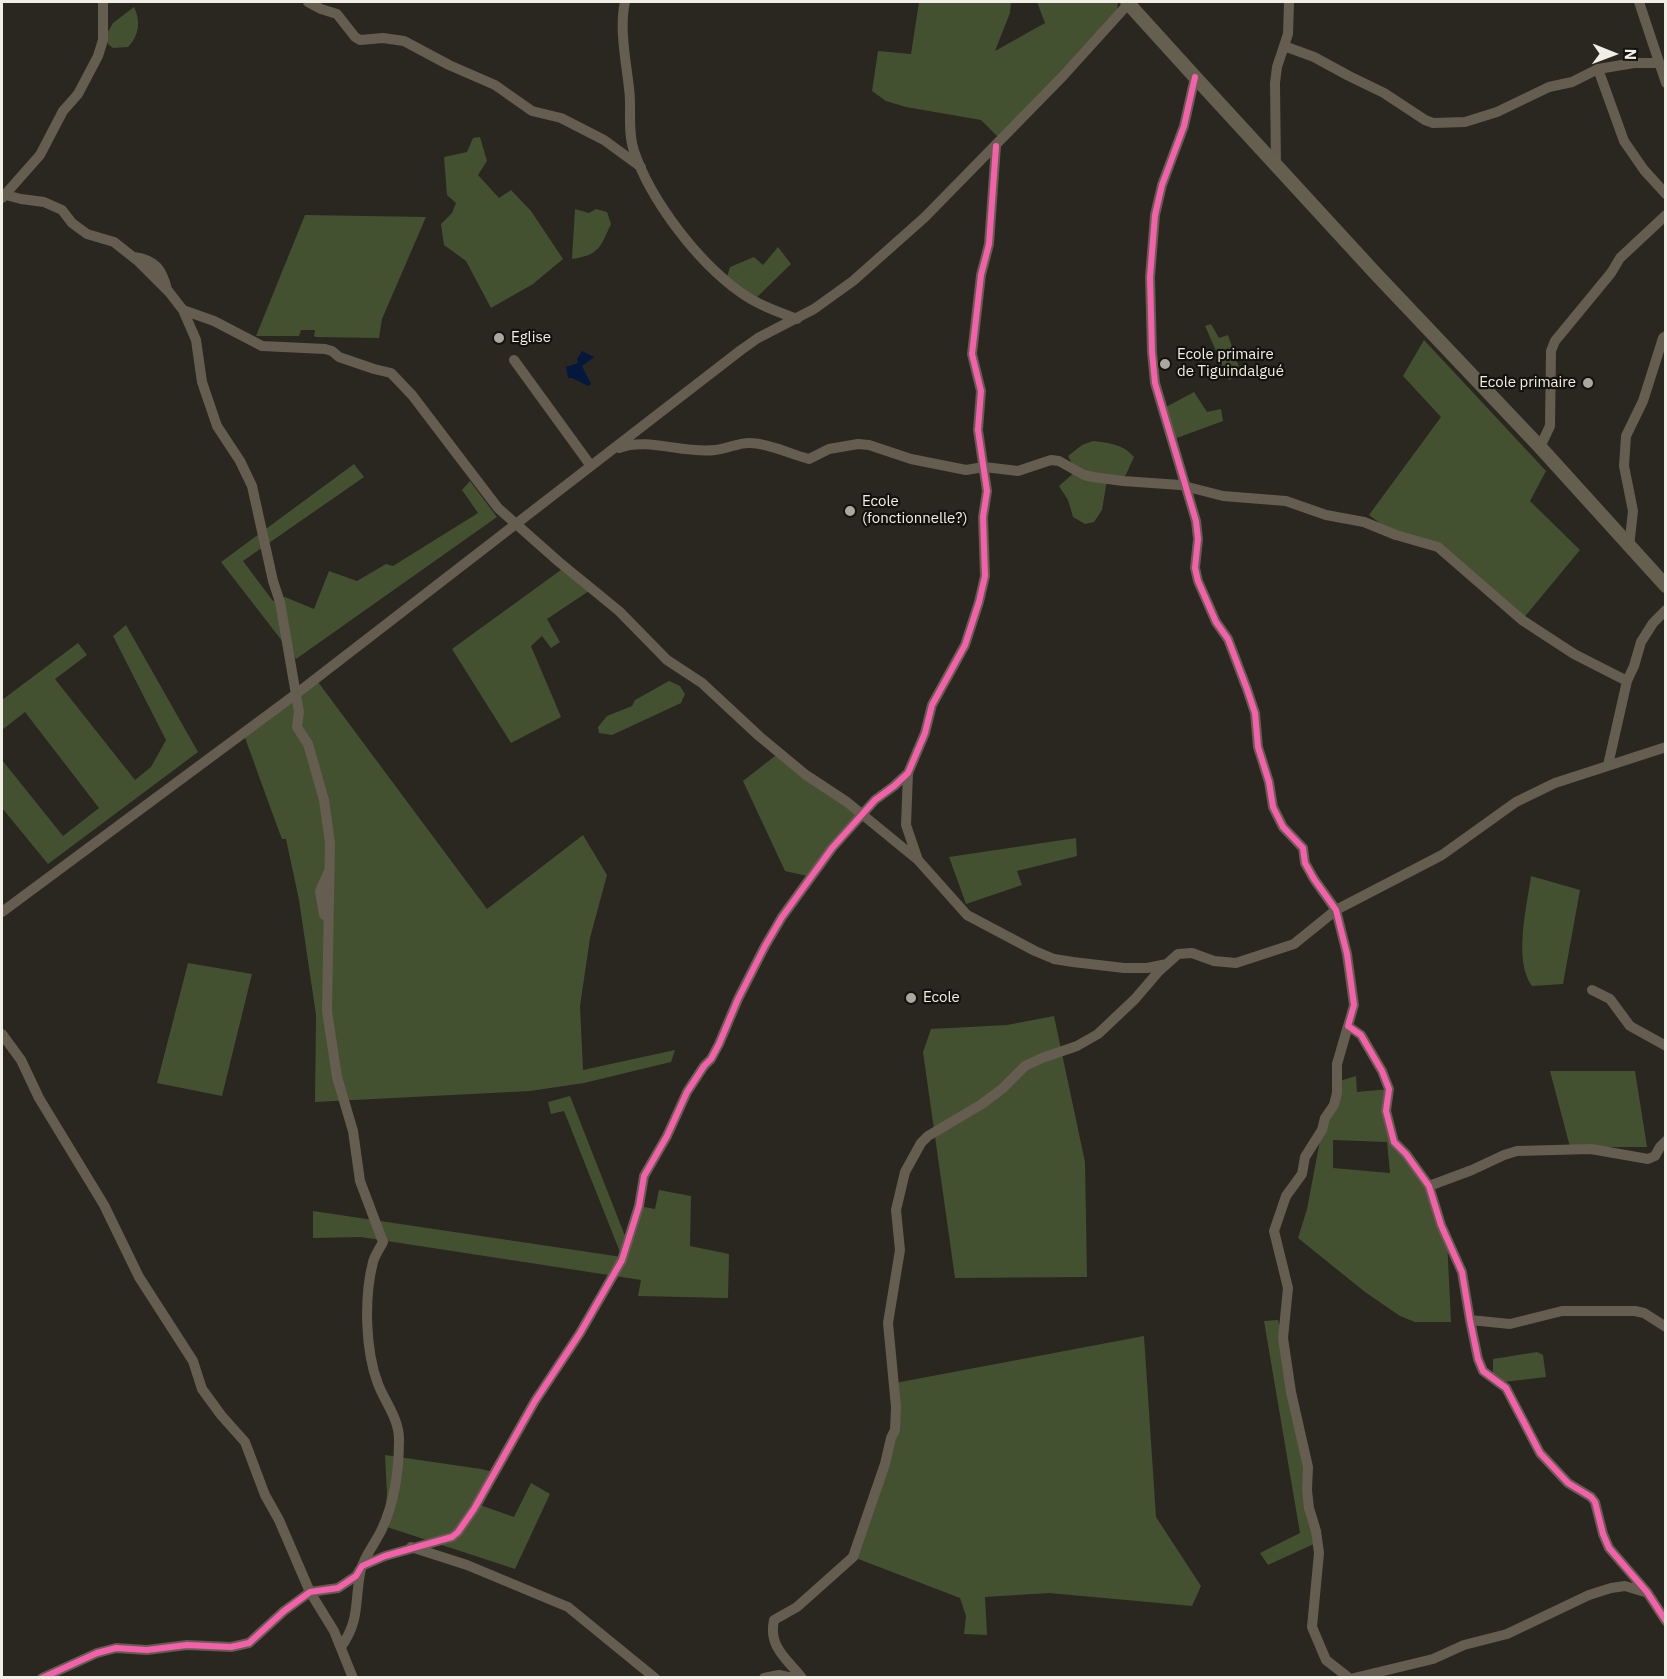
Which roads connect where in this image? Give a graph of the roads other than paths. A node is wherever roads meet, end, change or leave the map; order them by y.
1 (308, 2) edge
2 (625, 2) edge
3 (1129, 2) edge
4 (1289, 2) edge
5 (1639, 2) edge
6 (102, 5) edge
7 (1284, 46) junction
8 (1659, 63) junction
9 (1598, 69) junction
10 (1195, 77) junction
11 (1665, 83) edge
12 (996, 146) junction
13 (1276, 165) junction
14 (641, 167) junction
15 (1665, 194) edge
16 (2, 196) edge
17 (1665, 215) edge
18 (183, 310) junction
19 (797, 320) junction
20 (1665, 336) edge
21 (514, 360) dead end
22 (1540, 447) junction
23 (610, 451) junction
24 (591, 466) junction
25 (984, 467) junction
26 (1186, 486) junction
27 (515, 523) junction
28 (1629, 547) junction
29 (1665, 586) edge
30 (1665, 610) edge
31 (1627, 681) junction
32 (296, 694) junction
33 (1665, 747) edge
34 (1608, 765) junction
35 (908, 773) junction
36 (863, 815) junction
37 (918, 860) junction
38 (1336, 910) junction
39 (2, 912) edge
40 (1167, 964) junction
41 (1592, 990) dead end
42 (1348, 1026) junction
43 (2, 1034) edge
44 (1665, 1046) edge
45 (1665, 1141) edge
46 (1429, 1186) junction
47 (1470, 1320) junction
48 (1665, 1327) edge
49 (411, 1547) junction
50 (362, 1566) junction
51 (310, 1592) junction
52 (1647, 1592) junction
53 (1665, 1621) edge
54 (341, 1647) junction
55 (42, 1677) edge
56 (353, 1677) edge
57 (655, 1677) edge
58 (764, 1677) edge
59 (794, 1677) edge
60 (802, 1677) edge
61 (1349, 1677) edge
62 (1354, 1677) edge

1 - 14 street
2 - 14 street
3 - 10 street
3 - 12 street
4 - 7 street
5 - 8 street
6 - 16 street
7 - 9 street
7 - 13 street
8 - 9 street
8 - 11 street
9 - 15 street
10 - 13 street
10 - 26 street
12 - 19 street
12 - 25 street
13 - 22 street
14 - 19 street
16 - 18 street
17 - 22 street
18 - 27 street
18 - 32 street
19 - 23 street
20 - 28 street
21 - 24 street
22 - 28 street
23 - 24 street
23 - 25 street
24 - 27 street
25 - 26 street
25 - 35 street
26 - 31 street
26 - 38 street
27 - 32 street
27 - 36 street
28 - 29 street
30 - 31 street
31 - 34 street
32 - 39 street
32 - 50 street
33 - 34 street
34 - 38 street
35 - 36 street
35 - 37 street
36 - 37 street
36 - 49 street
37 - 40 street
38 - 40 street
38 - 42 street
40 - 60 street
41 - 44 street
42 - 46 street
42 - 61 street
43 - 51 street
45 - 46 street
46 - 47 street
47 - 48 street
47 - 52 street
49 - 50 street
49 - 57 street
50 - 51 street
50 - 54 street
51 - 54 street
51 - 55 street
52 - 53 street
52 - 62 street
54 - 56 street
58 - 59 street

